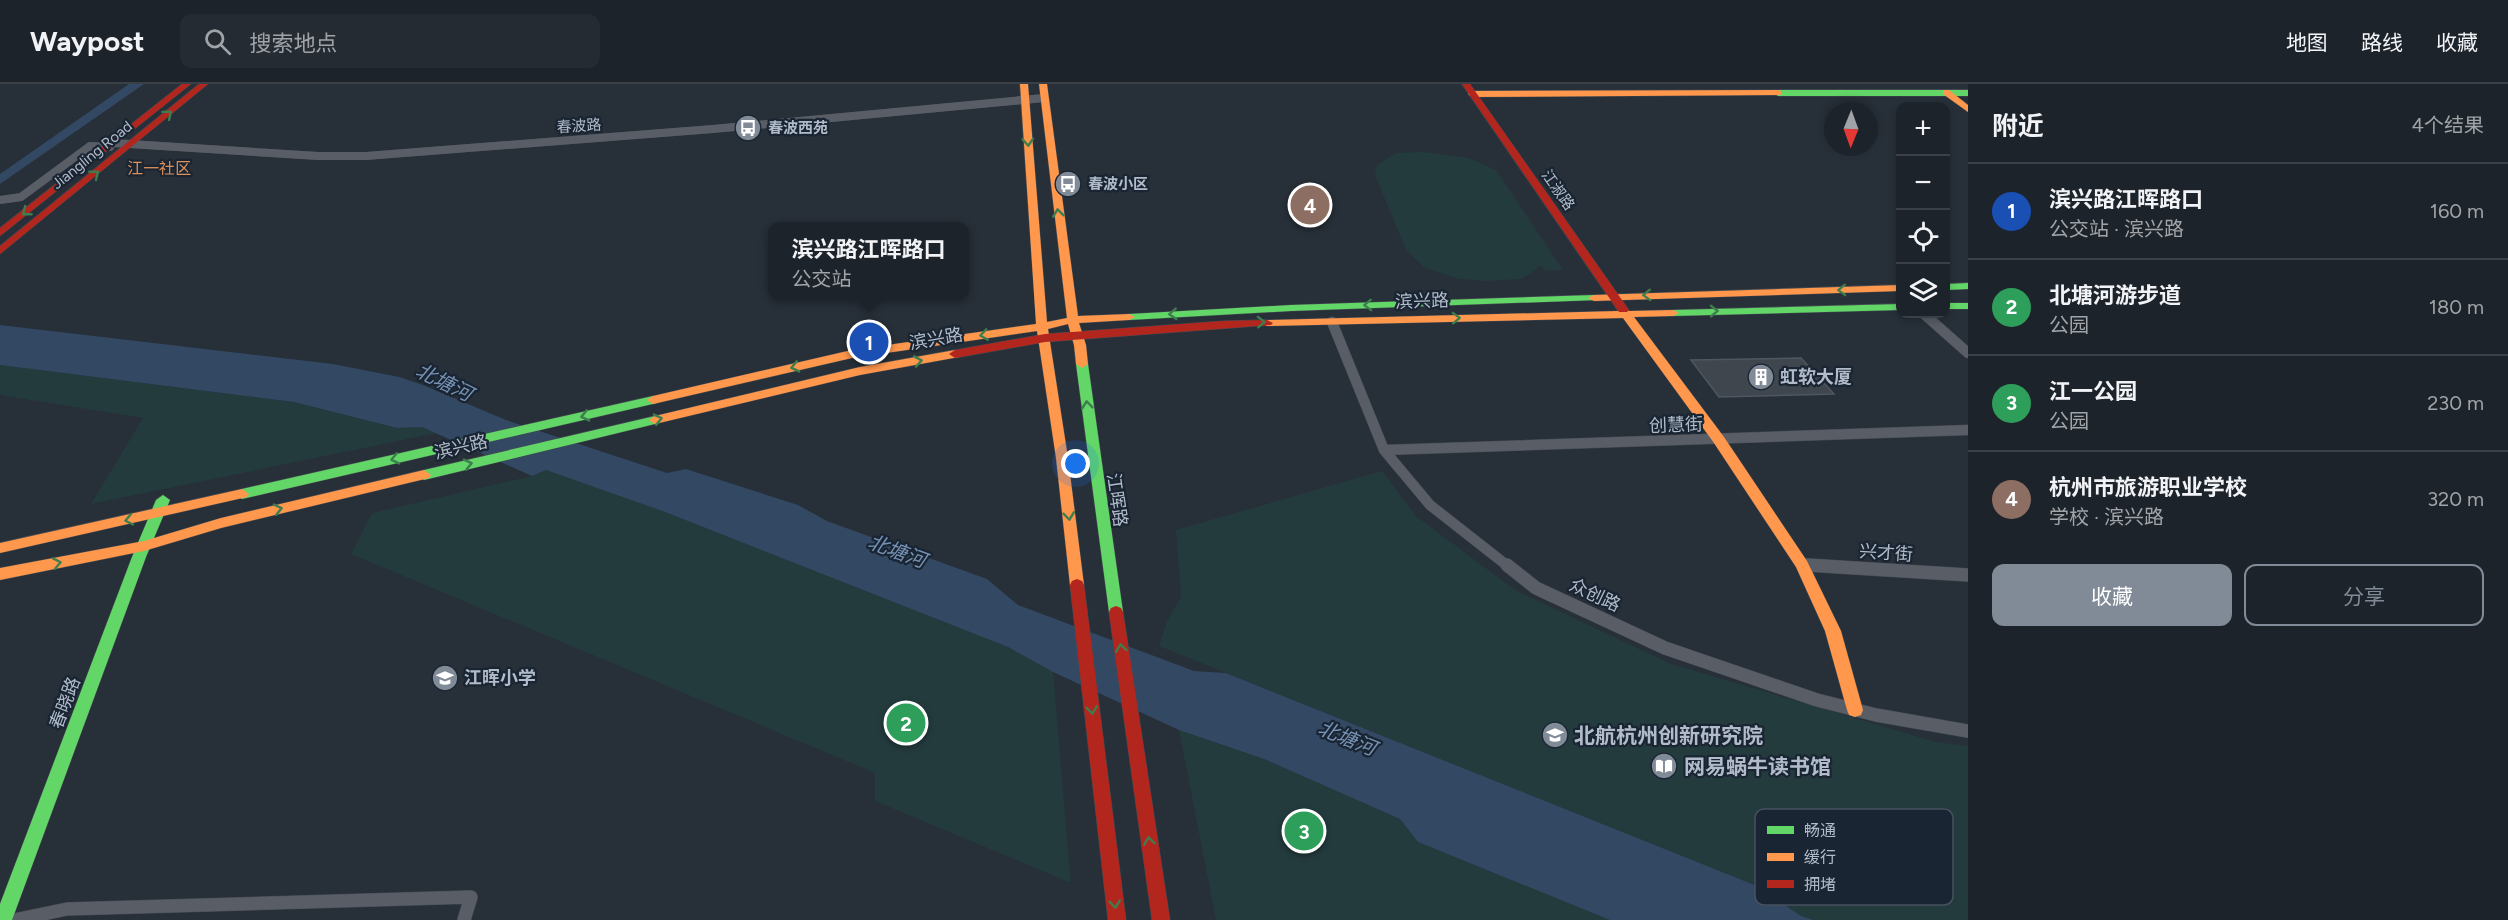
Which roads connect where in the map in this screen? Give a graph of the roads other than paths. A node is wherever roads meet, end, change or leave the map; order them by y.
1 (187, 84) edge
2 (204, 84) edge
3 (1024, 84) edge
4 (1934, 84) edge
5 (1950, 88) edge
6 (1469, 89) edge
7 (1044, 91) edge
8 (1967, 93) edge
9 (1025, 99) junction
10 (1968, 109) edge
11 (132, 144) junction
12 (112, 145) junction
13 (0, 200) edge
14 (0, 233) edge
15 (0, 251) edge
16 (1968, 286) edge
17 (1950, 287) edge
18 (1896, 288) edge
19 (1613, 296) junction
20 (1950, 306) edge
21 (1968, 306) edge
22 (1896, 307) edge
23 (1626, 312) junction
24 (1929, 318) edge
25 (1072, 320) junction
26 (1332, 322) junction
27 (1043, 332) junction
28 (1077, 335) junction
29 (1968, 353) edge
30 (1968, 430) edge
31 (1719, 440) junction
32 (1384, 450) junction
33 (161, 507) junction
34 (144, 546) junction
35 (0, 548) edge
36 (1802, 565) junction
37 (0, 574) edge
38 (1968, 575) edge
39 (1855, 710) junction
40 (1968, 731) edge
41 (3, 920) edge
42 (14, 920) edge
43 (464, 920) edge
44 (1117, 920) edge
45 (1161, 920) edge

1 - 12 main road, Jiangling Road
11 -> 2 main road, Jiangling Road
3 - 9 main road
4 - 5 main road
5 - 6 main road
5 - 8 main road
5 - 10 main road
6 - 19 main road, 江淑路
7 - 9 street, 春波路
25 -> 7 main road, 江晖路
9 - 11 street, 春波路
9 -> 27 main road
11 - 12 street, 春波路
15 -> 11 main road, Jiangling Road
12 - 13 street, 春波路
12 -> 14 main road, Jiangling Road
16 - 17 main road
18 -> 19 main road, 滨兴路
19 - 23 main road, 江淑路
19 -> 25 main road, 滨兴路
20 - 21 main road
23 -> 22 main road, 滨兴路
26 -> 23 main road, 滨兴路
23 - 31 main road, 江淑路
24 - 29 street
25 - 27 main road, 滨兴路
25 - 28 main road, 江晖路
28 -> 26 main road, 滨兴路
26 - 32 street, 众创路
27 - 28 main road, 滨兴路
27 -> 33 main road, 滨兴路
34 -> 27 main road, 滨兴路
27 -> 44 main road
45 -> 28 main road, 江晖路
30 - 31 street, 创慧街
31 - 32 street, 创慧街
31 - 36 main road, 江淑路
32 - 39 street, 众创路
33 - 34 main road, 春晓路
33 -> 35 main road, 滨兴路
37 -> 34 main road, 滨兴路
34 - 41 main road, 春晓路
36 - 38 street, 兴才街
36 - 39 main road, 江淑路
39 - 40 street, 众创路
42 - 43 street

